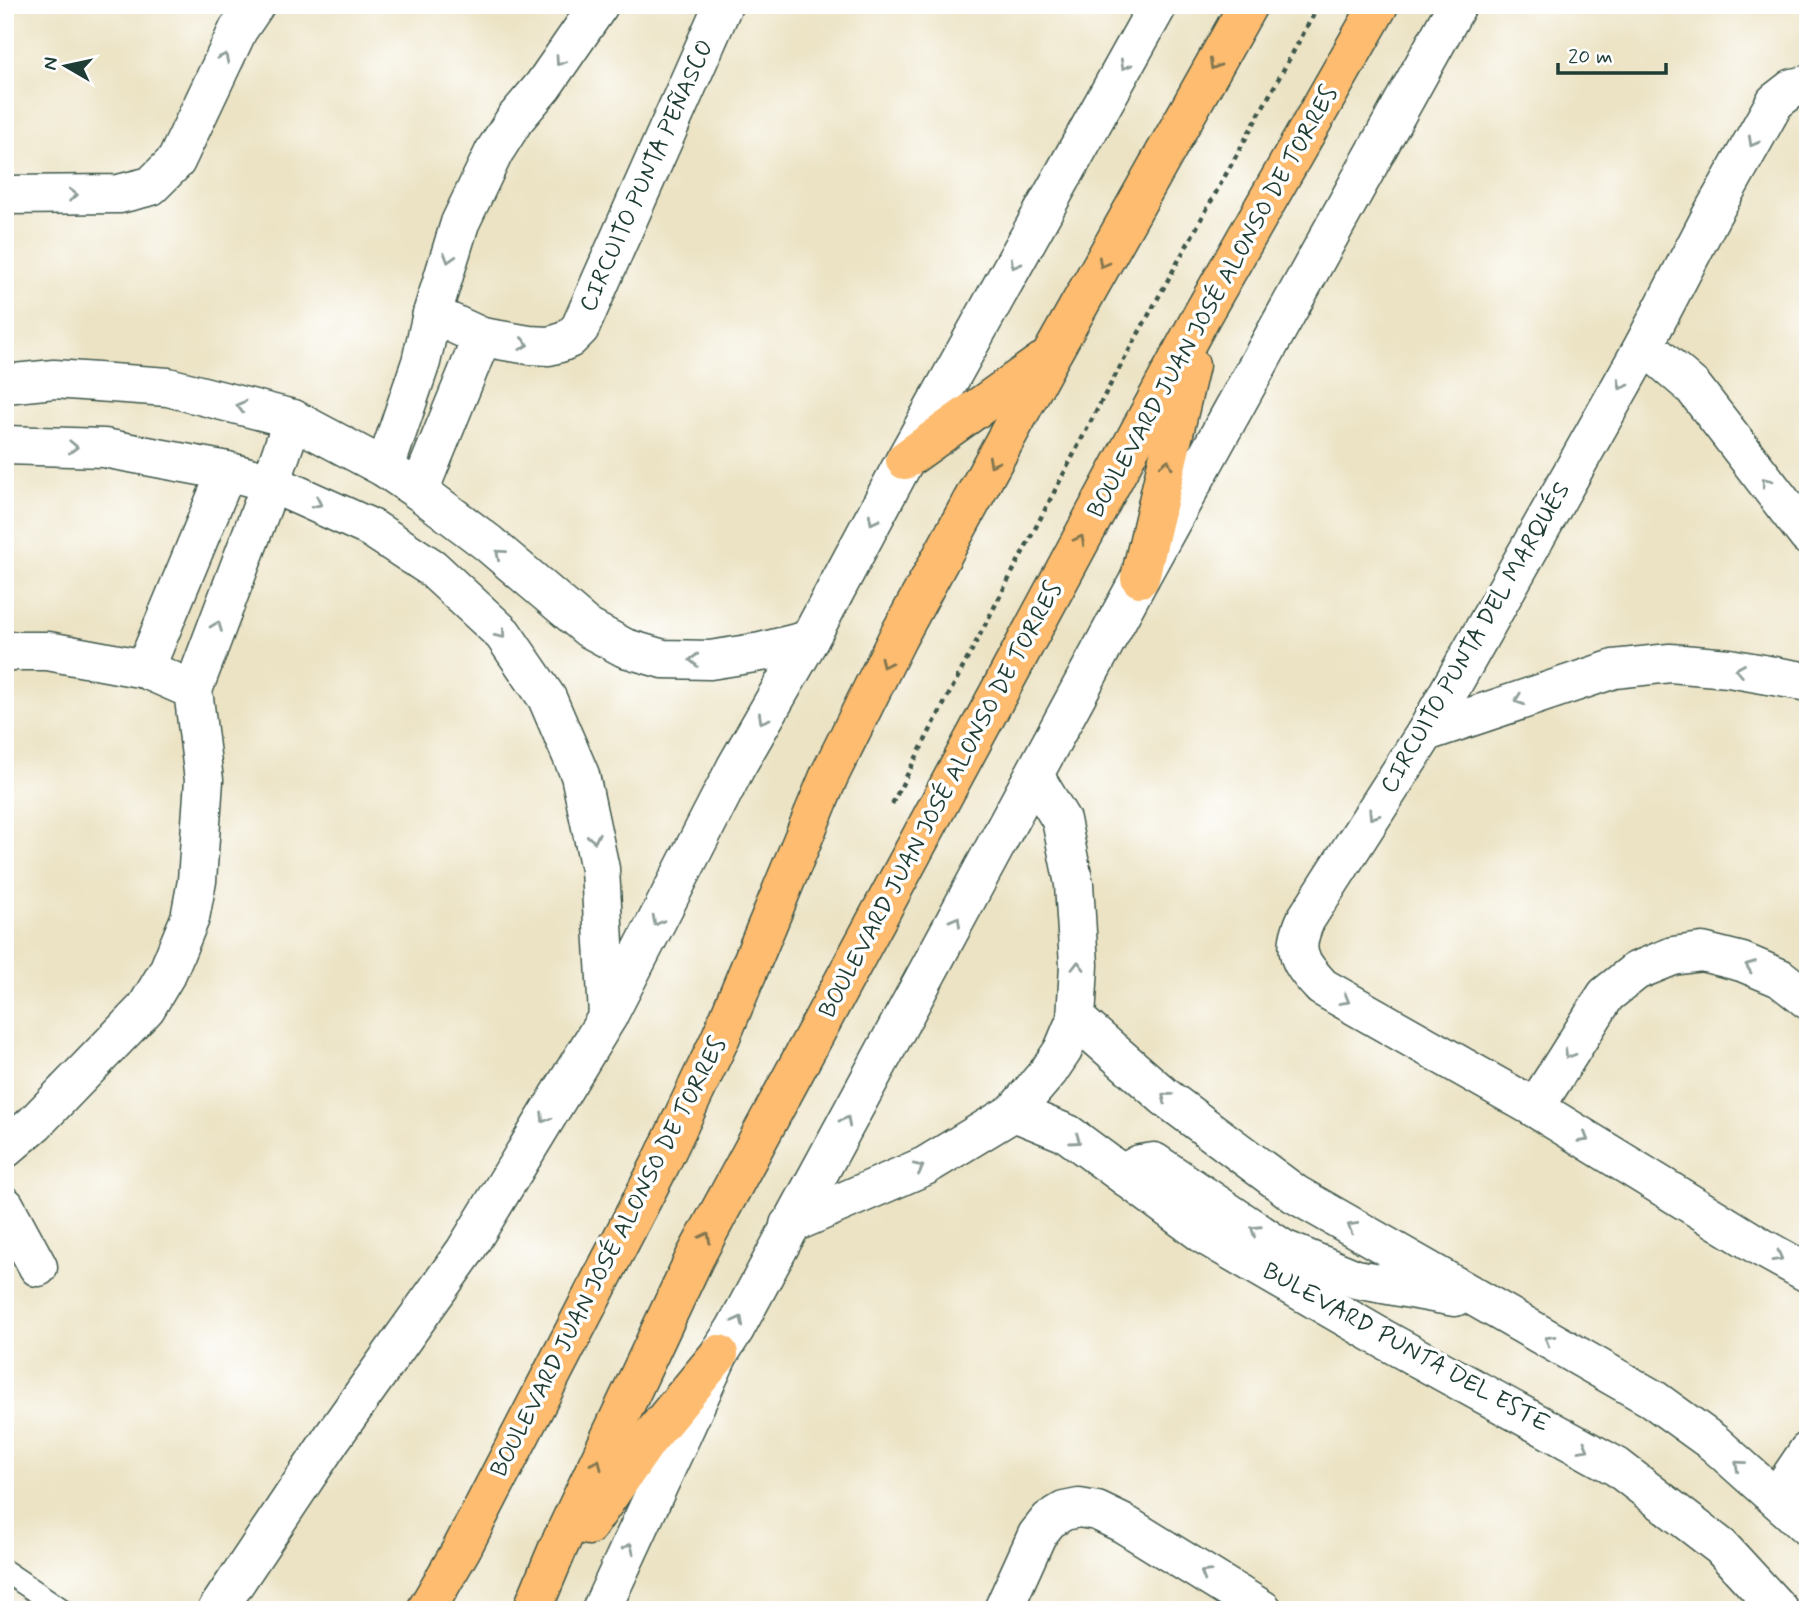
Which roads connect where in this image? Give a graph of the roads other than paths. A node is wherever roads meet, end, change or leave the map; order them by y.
1 (255, 5) edge
2 (599, 5) edge
3 (723, 5) edge
4 (1158, 5) edge
5 (1248, 5) edge
6 (1358, 5) edge
7 (1379, 5) edge
8 (1457, 5) edge
9 (1356, 47) junction
10 (1808, 85) edge
11 (5, 195) edge
12 (432, 314) junction
13 (1202, 315) junction
14 (482, 337) junction
15 (1644, 345) junction
16 (1050, 357) junction
17 (5, 384) edge
18 (293, 419) junction
19 (5, 445) edge
20 (905, 460) junction
21 (385, 468) junction
22 (227, 471) junction
23 (271, 483) junction
24 (418, 491) junction
25 (1808, 536) edge
26 (1140, 578) junction
27 (809, 640) junction
28 (5, 651) edge
29 (145, 669) junction
30 (1808, 682) edge
31 (193, 690) junction
32 (1426, 732) junction
33 (1035, 777) junction
34 (1808, 1000) edge
35 (608, 1016) junction
36 (1076, 1019) junction
37 (1535, 1108) junction
38 (1014, 1112) junction
39 (5, 1149) edge
40 (1123, 1174) junction
41 (5, 1206) edge
42 (789, 1225) junction
43 (38, 1266) dead end
44 (1808, 1273) edge
45 (1481, 1302) junction
46 (719, 1354) junction
47 (1808, 1451) edge
48 (1777, 1497) junction
49 (1808, 1527) edge
50 (5, 1571) edge
51 (536, 1602) edge
52 (63, 1610) edge
53 (217, 1610) edge
54 (426, 1610) edge
55 (601, 1610) edge
56 (1003, 1610) edge
57 (1263, 1610) edge
58 (1779, 1610) edge

11 -> 1 street
2 -> 12 street
14 -> 3 street, CIRCUITO PUNTA PEÑASCO
4 -> 20 street
5 -> 16 main road, BOULEVARD JUAN JOSÉ ALONSO DE TORRES
6 - 9 main road
7 - 9 main road, BOULEVARD JUAN JOSÉ ALONSO DE TORRES
8 - 26 street
9 - 13 main road, BOULEVARD JUAN JOSÉ ALONSO DE TORRES
10 -> 15 street, CIRCUITO PUNTA DEL MARQUÉS
12 - 14 street, CIRCUITO PUNTA PEÑASCO
12 - 21 street
26 -> 13 main road
51 -> 13 main road, BOULEVARD JUAN JOSÉ ALONSO DE TORRES
14 - 24 street
25 -> 15 street
15 -> 32 street, CIRCUITO PUNTA DEL MARQUÉS
16 - 20 main road
16 -> 54 main road, BOULEVARD JUAN JOSÉ ALONSO DE TORRES
18 -> 17 street
18 - 21 street
18 - 23 street
19 -> 22 street
20 -> 27 street
21 - 24 street
22 - 23 street
22 - 29 street
31 -> 23 street
23 -> 35 street
27 -> 24 street
26 - 33 street
27 -> 35 street
28 - 29 street
29 - 31 street
30 -> 32 street
31 - 39 street
32 -> 37 street, CIRCUITO PUNTA DEL MARQUÉS
36 -> 33 street
42 -> 33 street
34 -> 37 street
35 -> 53 street
36 - 38 street
45 -> 36 street
37 -> 44 street, CIRCUITO PUNTA DEL MARQUÉS
38 -> 40 street, BULEVARD PUNTA DEL ESTE
42 -> 38 street
45 -> 40 street
40 -> 58 street, BULEVARD PUNTA DEL ESTE
41 - 43 street
46 -> 42 street
48 -> 45 street
46 - 51 main road
55 -> 46 street
47 - 48 street
48 - 49 street
50 - 52 lane
57 -> 56 street

